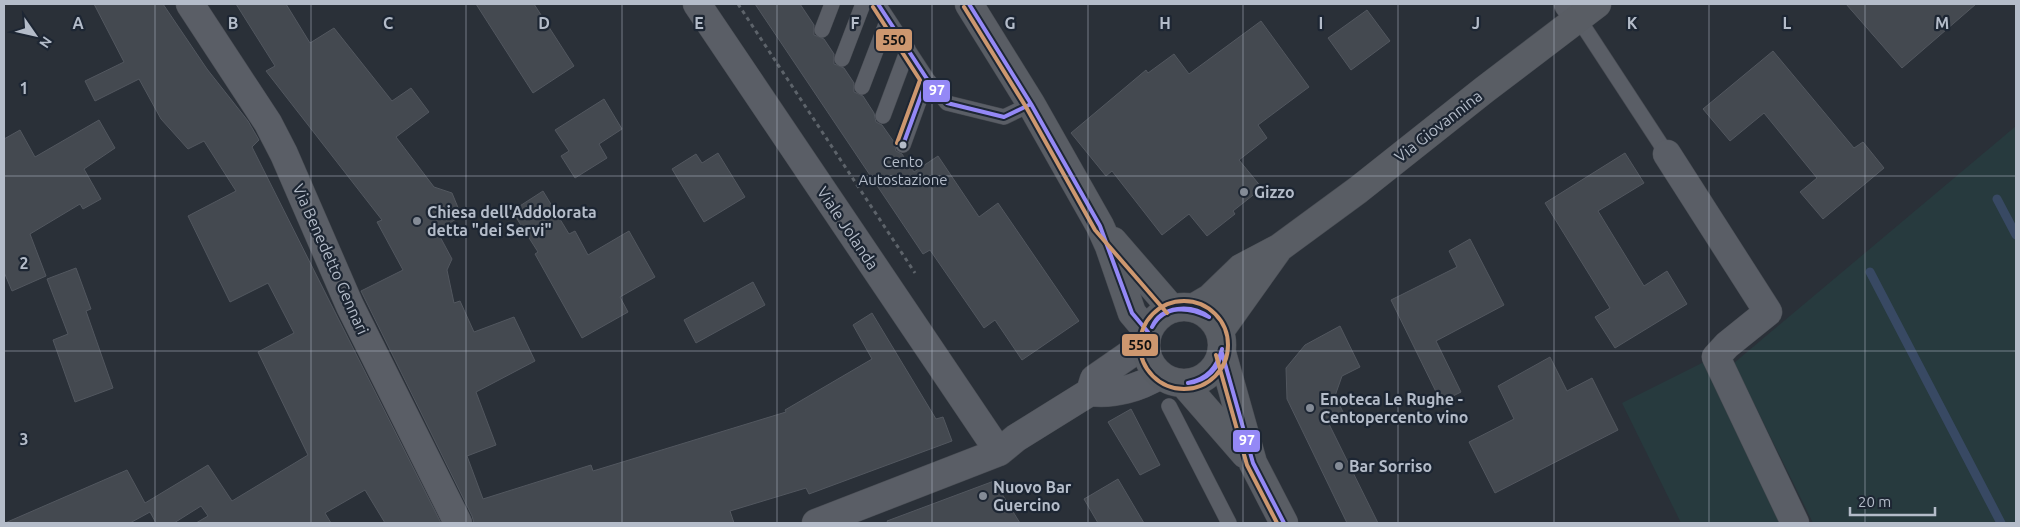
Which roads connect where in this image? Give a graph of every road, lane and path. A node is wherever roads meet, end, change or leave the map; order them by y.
1 (190, 4) edge
2 (697, 4) edge
3 (738, 4) edge
4 (832, 4) edge
5 (863, 4) edge
6 (878, 4) edge
7 (969, 4) edge
8 (1581, 9) edge
9 (888, 19) junction
10 (822, 30) dead end
11 (908, 49) junction
12 (842, 59) dead end
13 (927, 78) junction
14 (862, 87) dead end
15 (1031, 104) junction
16 (882, 116) dead end
17 (903, 145) dead end
18 (1667, 154) joint
19 (1100, 226) junction
20 (1280, 248) junction
21 (918, 277) dead end
22 (1183, 308) junction
23 (1147, 338) junction
24 (1221, 342) junction
25 (1172, 380) junction
26 (1090, 392) junction
27 (1169, 406) dead end
28 (999, 452) junction
29 (1253, 463) junction
30 (458, 523) edge
31 (819, 523) edge
32 (1229, 523) edge
33 (1284, 523) edge
34 (1795, 523) edge

1 - 30 street, Via Benedetto Gennari
2 - 28 street, Viale Jolanda
3 - 21 path
4 - 10 lane
5 - 12 lane
6 - 9 lane
7 - 15 main road
8 - 18 lane
8 - 20 main road, Via Giovannina
9 - 11 lane
9 - 14 lane
11 - 13 lane
11 - 16 lane
13 - 15 lane
13 - 17 lane
15 - 19 main road
18 - 34 street
19 - 22 main road
19 - 23 main road
20 - 22 main road, Via Giovannina
20 - 24 main road, Via Giovannina
22 - 23 main road
22 - 24 main road
23 - 25 main road
23 - 26 street
24 - 25 main road
24 - 29 main road
25 - 26 street
25 - 29 main road
26 - 28 street
27 - 32 lane
28 - 31 street
29 - 33 main road

